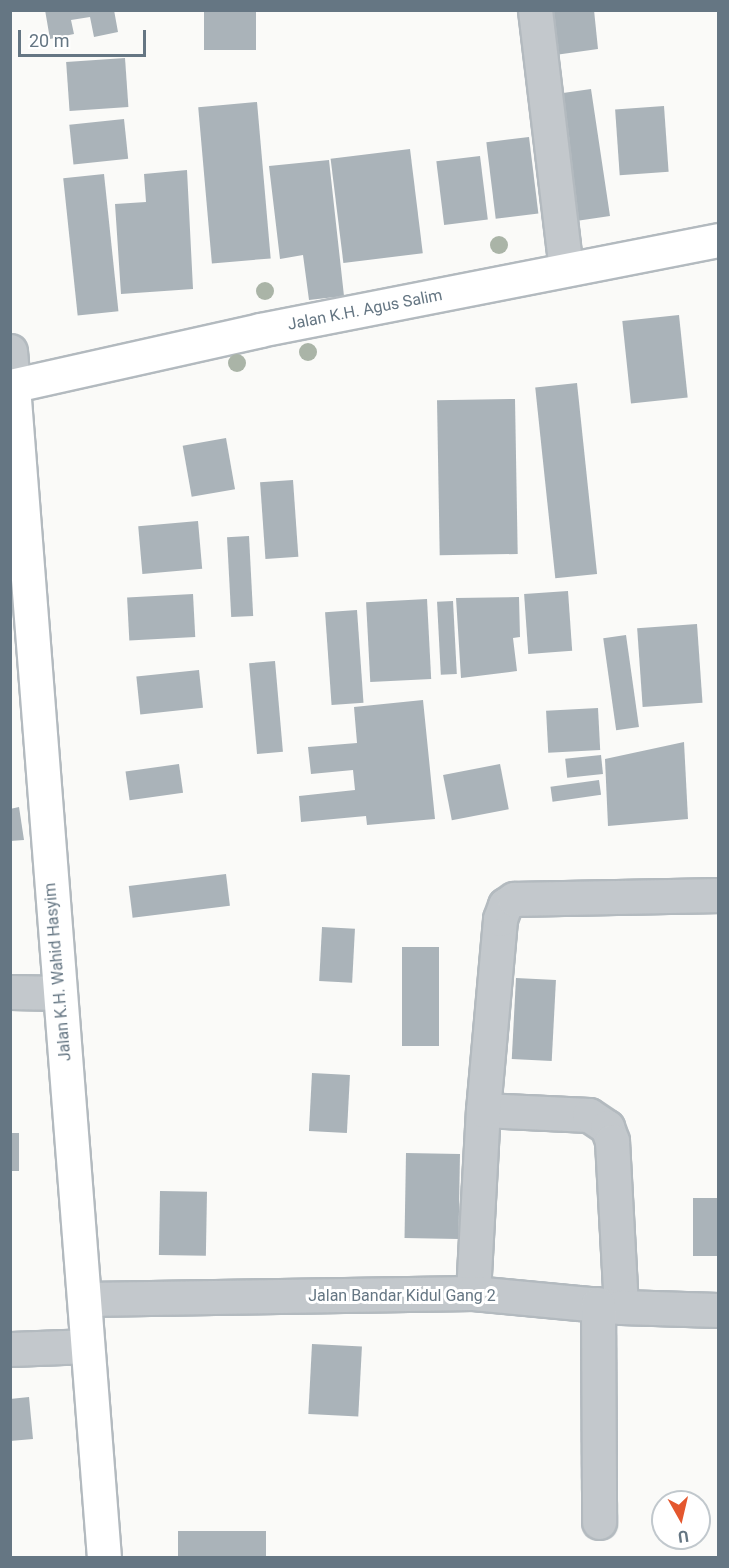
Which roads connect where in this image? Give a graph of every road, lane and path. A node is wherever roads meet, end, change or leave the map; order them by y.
1 (535, 10) edge
2 (718, 240) edge
3 (566, 269) junction
4 (10, 351) edge
5 (12, 386) edge
6 (718, 895) edge
7 (10, 992) edge
8 (60, 993) junction
9 (483, 1110) junction
10 (473, 1293) junction
11 (85, 1299) junction
12 (609, 1306) junction
13 (718, 1310) edge
14 (87, 1346) junction
15 (10, 1349) edge
16 (599, 1522) dead end
17 (104, 1557) edge

1 - 3 street
2 - 3 main road, Jalan K.H. Agus Salim
3 - 5 main road, Jalan K.H. Agus Salim
4 - 5 street
5 - 8 main road, Jalan K.H. Wahid Hasyim
6 - 9 street
7 - 8 street
8 - 11 main road, Jalan K.H. Wahid Hasyim
9 - 10 street
9 - 12 street
10 - 11 street, Jalan Bandar Kidul Gang 2
10 - 12 street, Jalan Bandar Kidul Gang 2
11 - 14 main road, Jalan K.H. Wahid Hasyim
12 - 13 street, Jalan Bandar Kidul Gang 2
12 - 16 street
14 - 15 street
14 - 17 main road, Jalan K.H. Wahid Hasyim

